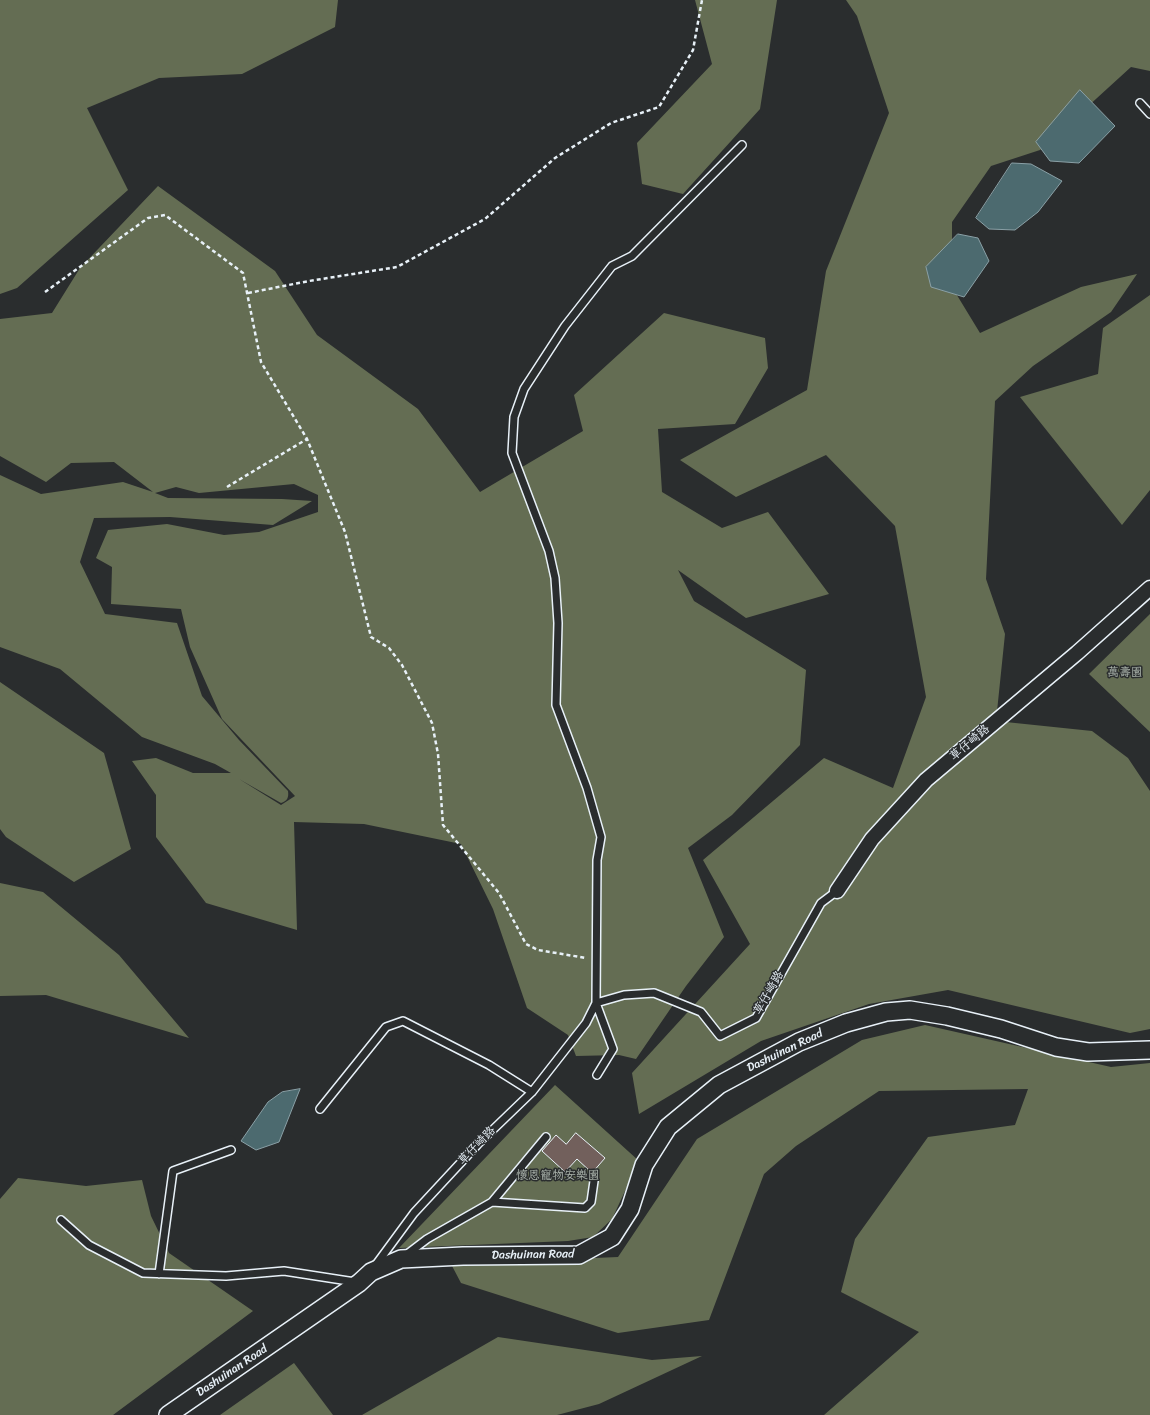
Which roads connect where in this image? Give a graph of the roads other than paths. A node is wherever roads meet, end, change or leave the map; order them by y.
1 (1140, 103) dead end
2 (1150, 114) edge
3 (742, 145) dead end
4 (1150, 588) edge
5 (837, 891) joint
6 (596, 1003) junction
7 (1150, 1050) edge
8 (597, 1075) dead end
9 (532, 1092) junction
10 (320, 1109) dead end
11 (546, 1137) dead end
12 (231, 1150) dead end
13 (594, 1181) dead end
14 (492, 1202) junction
15 (61, 1220) dead end
16 (401, 1259) junction
17 (159, 1274) junction
18 (365, 1278) junction
19 (168, 1415) edge

1 - 2 lane
3 - 6 lane
4 - 5 street, 草仔崎路
5 - 6 lane, 草仔崎路
6 - 8 lane
6 - 9 lane, 草仔崎路
7 - 16 street, Dashuinan Road
9 - 10 lane
9 - 18 lane, 草仔崎路
11 - 14 lane
12 - 17 lane
13 - 14 lane
14 - 16 lane
15 - 17 lane
16 - 18 street, Dashuinan Road
17 - 18 lane
18 - 19 street, Dashuinan Road

